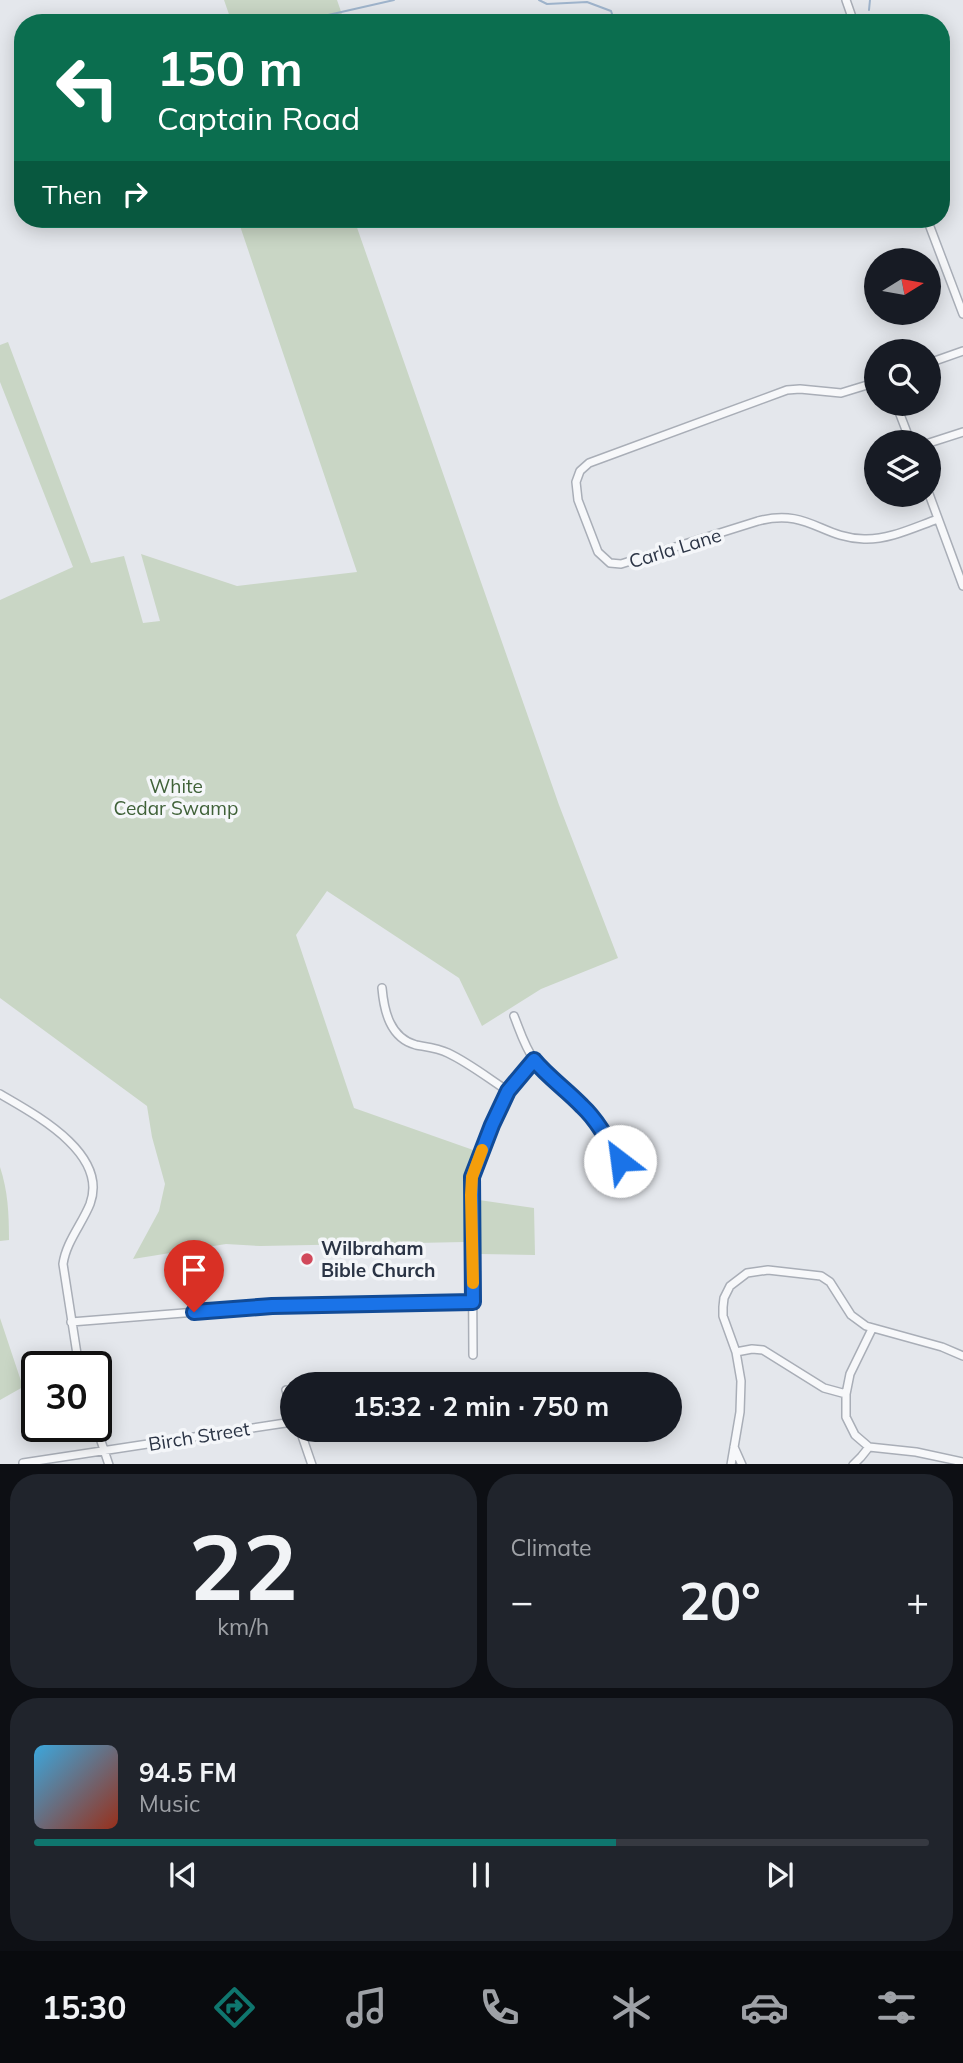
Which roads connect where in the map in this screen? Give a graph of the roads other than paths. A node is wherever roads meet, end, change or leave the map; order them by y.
1 (930, 228) edge
2 (963, 314) edge
3 (963, 351) edge
4 (941, 359) edge
5 (864, 386) edge
6 (963, 432) edge
7 (941, 439) edge
8 (934, 507) edge
9 (939, 519) junction
10 (963, 586) edge
11 (382, 988) dead end
12 (514, 1016) dead end
13 (534, 1060) junction
14 (508, 1091) junction
15 (0, 1094) edge
16 (618, 1161) dead end
17 (473, 1302) junction
18 (71, 1322) junction
19 (873, 1329) junction
20 (76, 1351) edge
21 (736, 1352) junction
22 (474, 1355) dead end
23 (963, 1356) edge
24 (846, 1395) junction
25 (280, 1424) edge
26 (101, 1442) edge
27 (304, 1442) edge
28 (734, 1447) junction
29 (869, 1447) junction
30 (104, 1451) junction
31 (963, 1462) edge
32 (23, 1464) edge
33 (109, 1464) edge
34 (312, 1464) edge
35 (731, 1464) edge
36 (742, 1464) edge
37 (854, 1464) edge

1 - 2 street
3 - 4 street
5 - 9 street, Carla Lane
6 - 7 street
8 - 9 street
9 - 10 street
11 - 14 street
12 - 13 street
13 - 14 street
13 - 16 street
14 - 17 street
15 - 18 street
17 - 18 street
17 - 22 street
18 - 20 street
19 - 21 street
19 - 23 street
19 - 24 street
21 - 24 street
21 - 28 street
24 - 29 street
25 - 30 street, Birch Street
26 - 30 street
27 - 34 street
28 - 35 street
28 - 36 street
29 - 31 street
29 - 37 street
30 - 32 street, Birch Street
30 - 33 street

